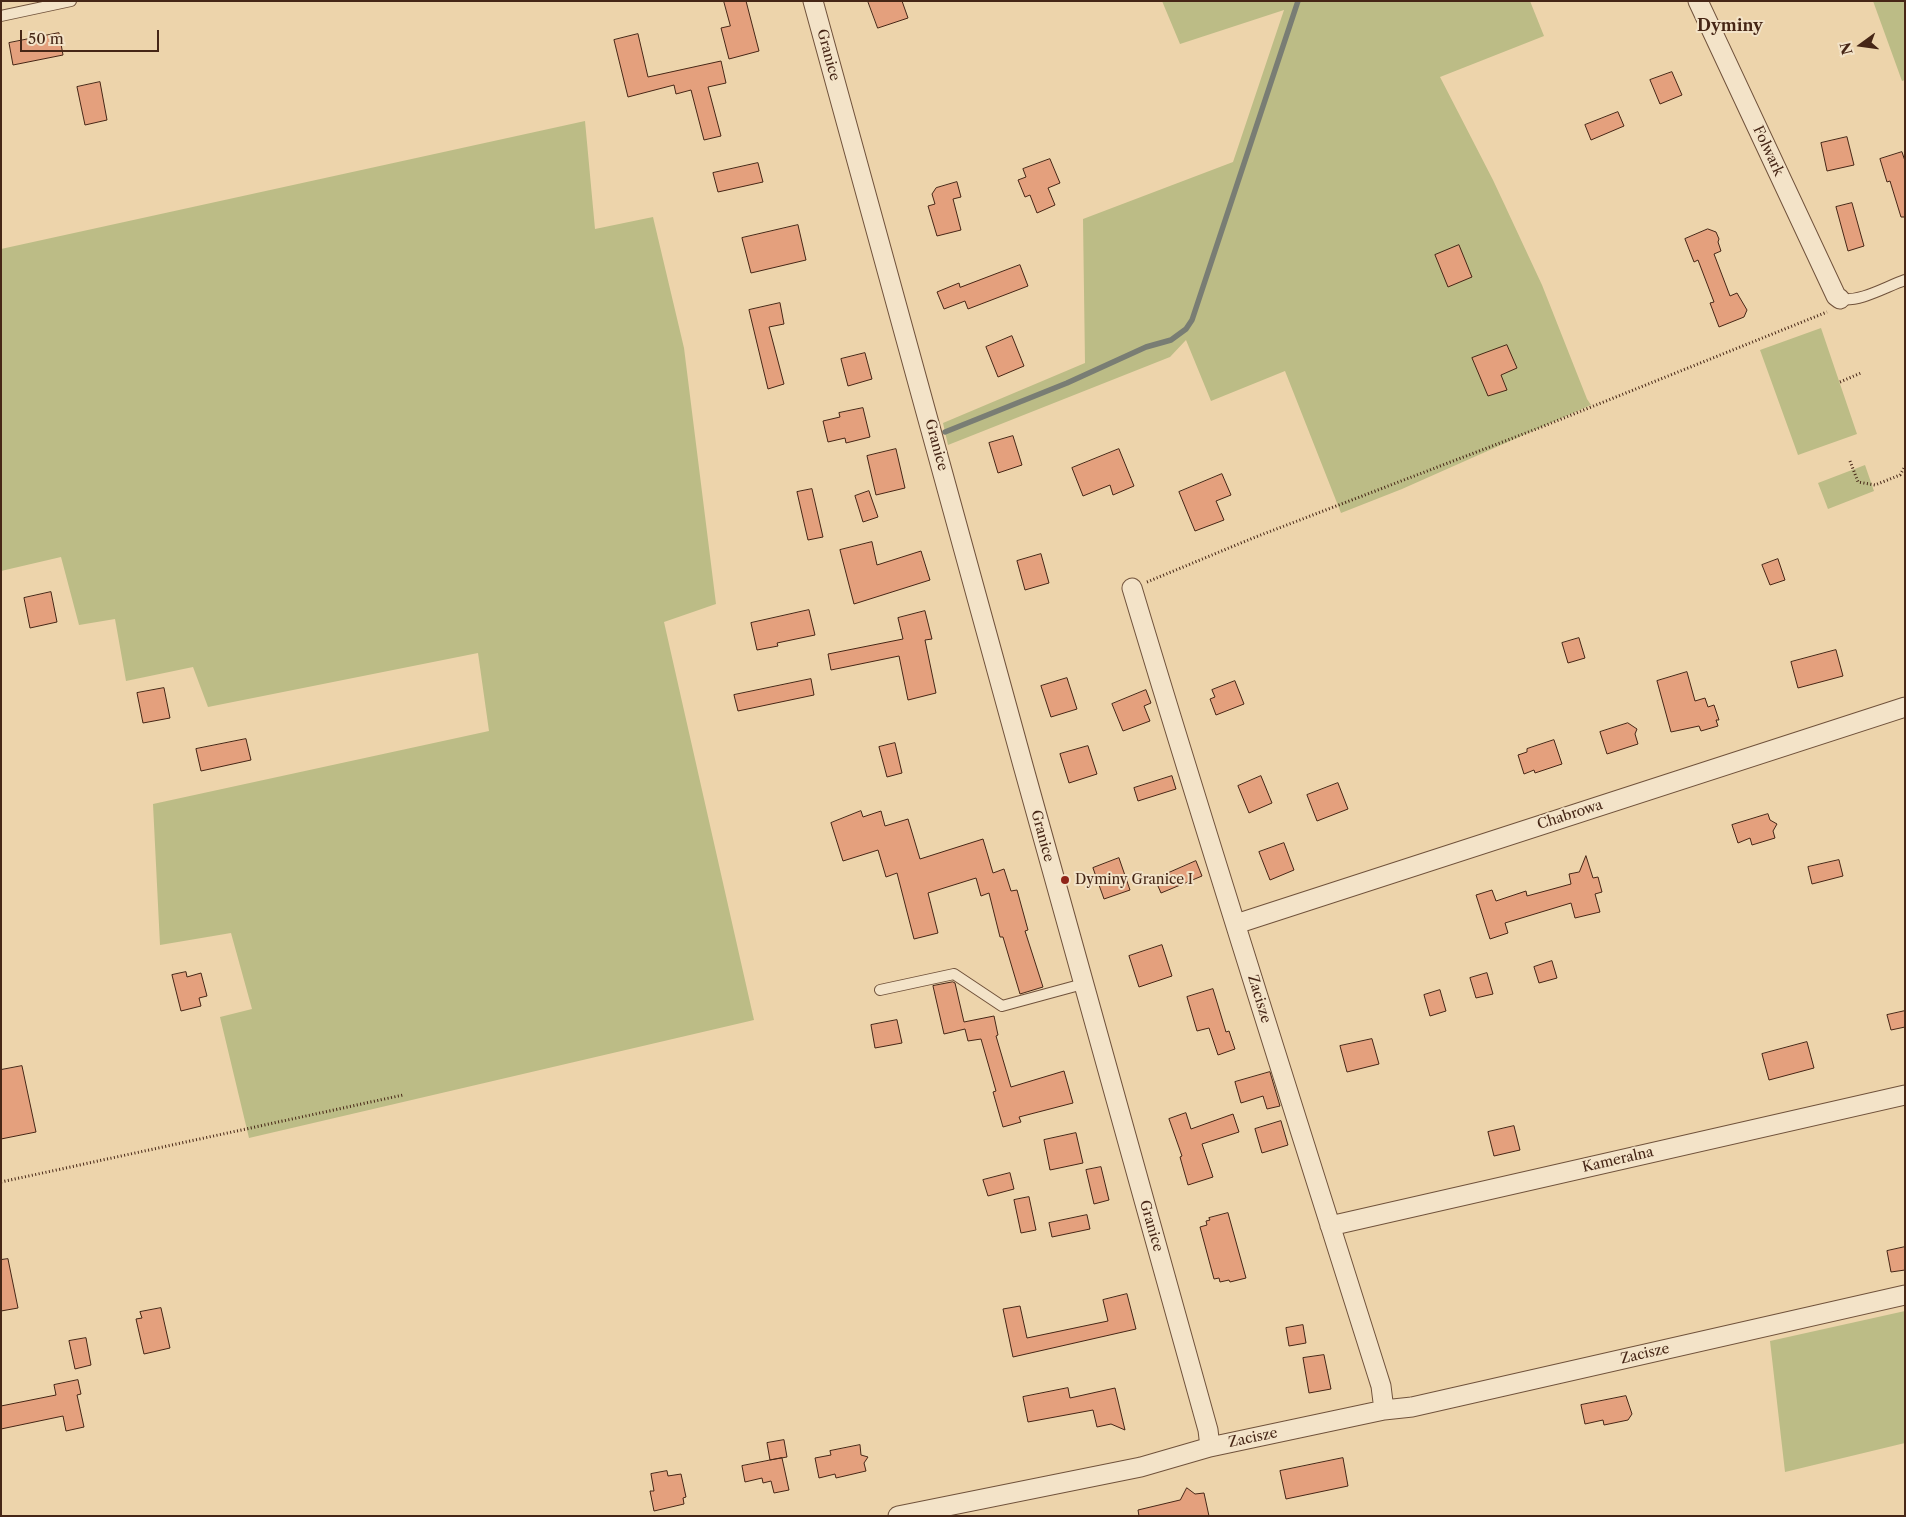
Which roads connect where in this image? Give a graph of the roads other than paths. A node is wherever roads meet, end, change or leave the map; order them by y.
1 (71, 1) edge
2 (813, 1) edge
3 (1698, 1) edge
4 (1, 16) edge
5 (1905, 280) edge
6 (1836, 304) joint
7 (1132, 588) road end
8 (1905, 707) edge
9 (1236, 924) junction
10 (1083, 984) junction
11 (880, 990) dead end
12 (1905, 1095) edge
13 (1330, 1226) junction
14 (1905, 1295) edge
15 (1384, 1410) junction
16 (1210, 1448) junction
17 (898, 1516) edge

1 - 4 lane
2 - 10 street, Granice
3 - 6 street, Folwark
5 - 6 lane
7 - 9 street, Zacisze
8 - 9 street, Chabrowa
9 - 13 street, Zacisze
10 - 11 lane
10 - 16 street, Granice
12 - 13 street, Kameralna
13 - 15 street, Zacisze
14 - 15 street, Zacisze
15 - 16 street, Zacisze
16 - 17 street

